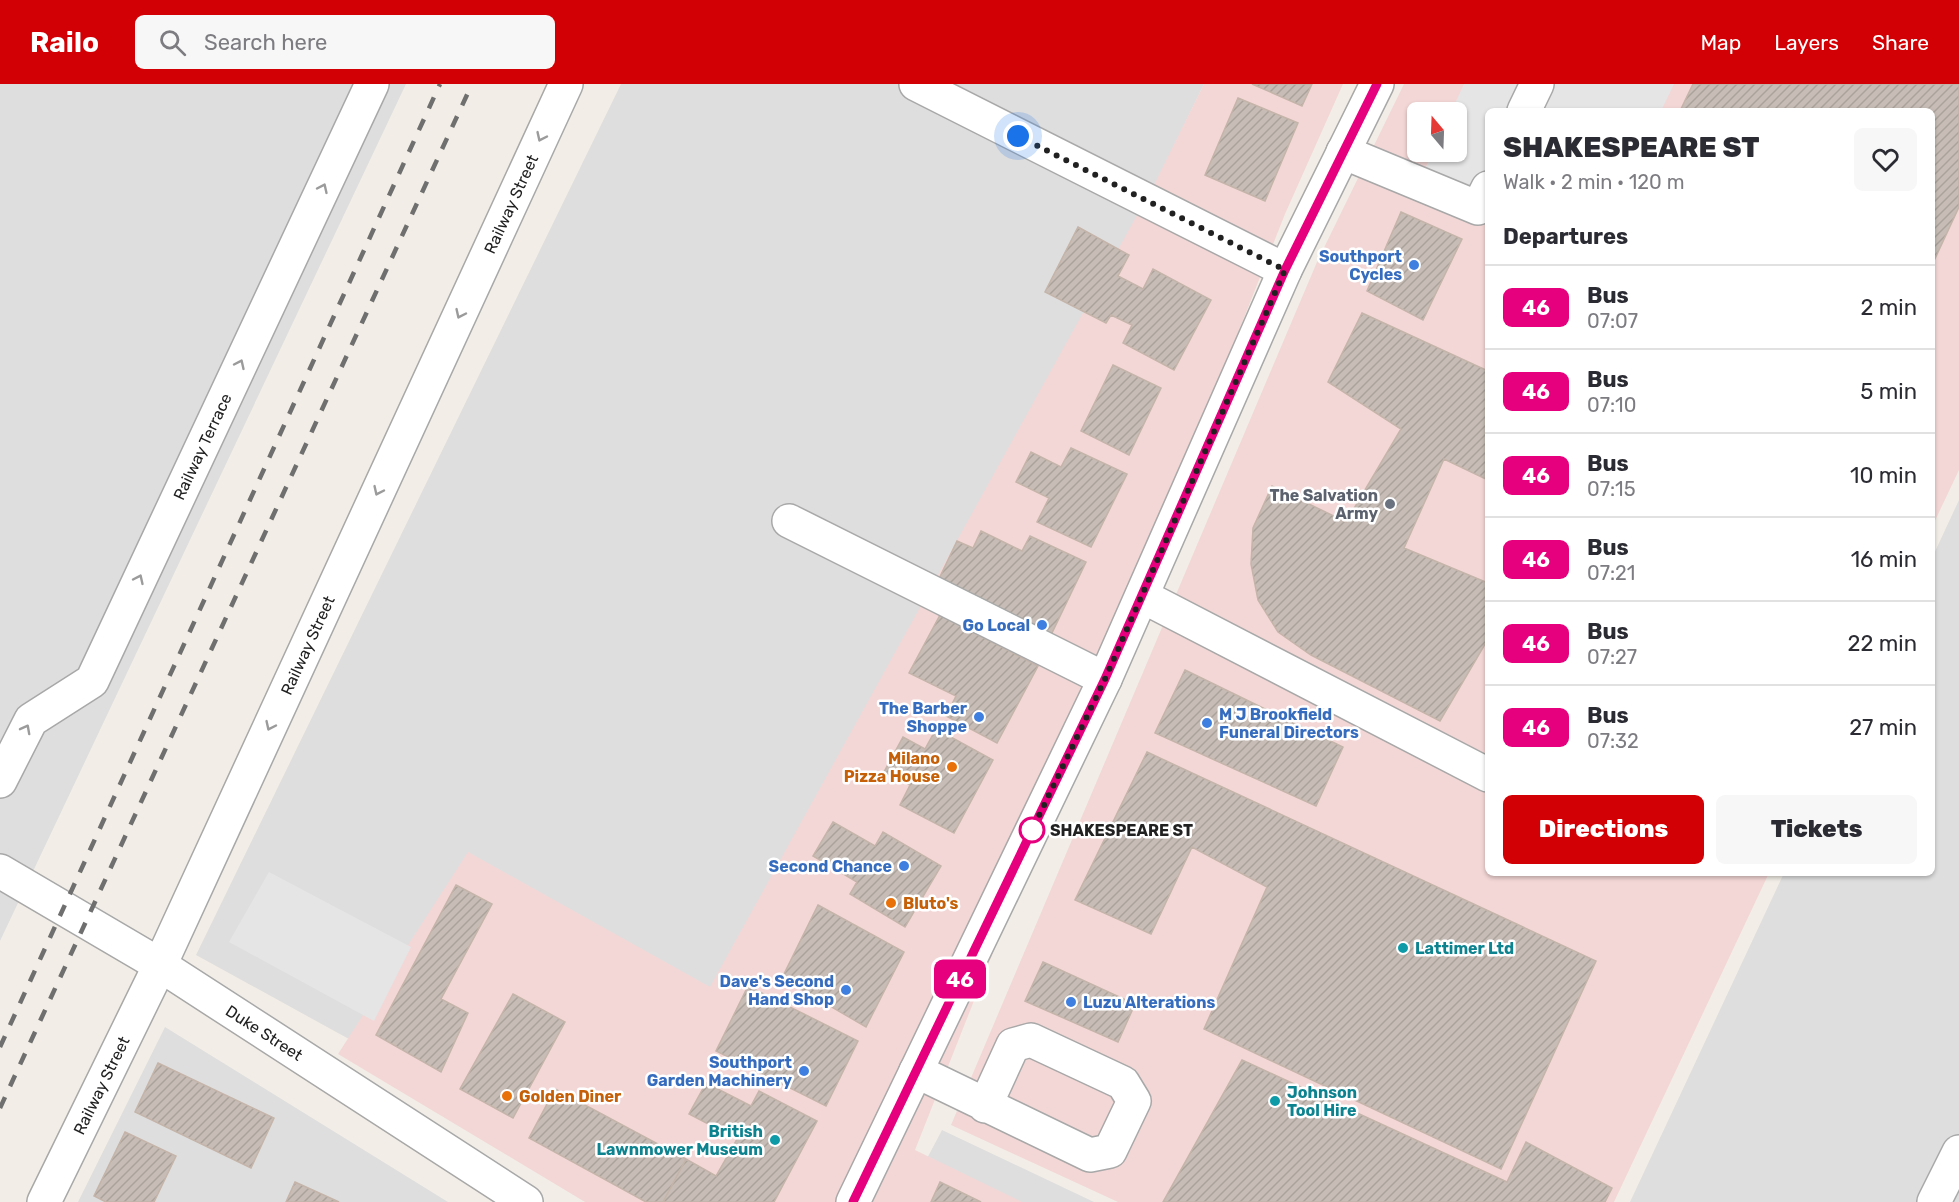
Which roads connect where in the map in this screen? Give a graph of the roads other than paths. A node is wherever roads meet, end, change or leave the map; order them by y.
1 (372, 84) edge
2 (566, 84) edge
3 (916, 84) edge
4 (1377, 84) edge
5 (1537, 84) edge
6 (1525, 108) edge
7 (1343, 152) junction
8 (1485, 194) edge
9 (1285, 270) junction
10 (789, 521) dead end
11 (1142, 596) junction
12 (1105, 679) junction
13 (1485, 774) edge
14 (0, 781) edge
15 (3, 882) edge
16 (160, 965) junction
17 (916, 1071) junction
18 (985, 1106) dead end
19 (1959, 1152) edge
20 (44, 1202) edge
21 (526, 1202) edge
22 (853, 1202) edge
23 (1934, 1202) edge

14 -> 1 street, Railway Terrace
2 -> 16 street, Railway Street
3 - 9 street
4 - 7 street
5 - 6 street
7 - 8 street
7 - 9 street
9 - 11 street
10 - 12 street
11 - 12 street
11 - 13 street
12 - 17 street
15 - 16 street, Duke Street
16 - 20 street, Railway Street
16 - 21 street, Duke Street
17 - 18 street
17 - 22 street
19 - 23 street

